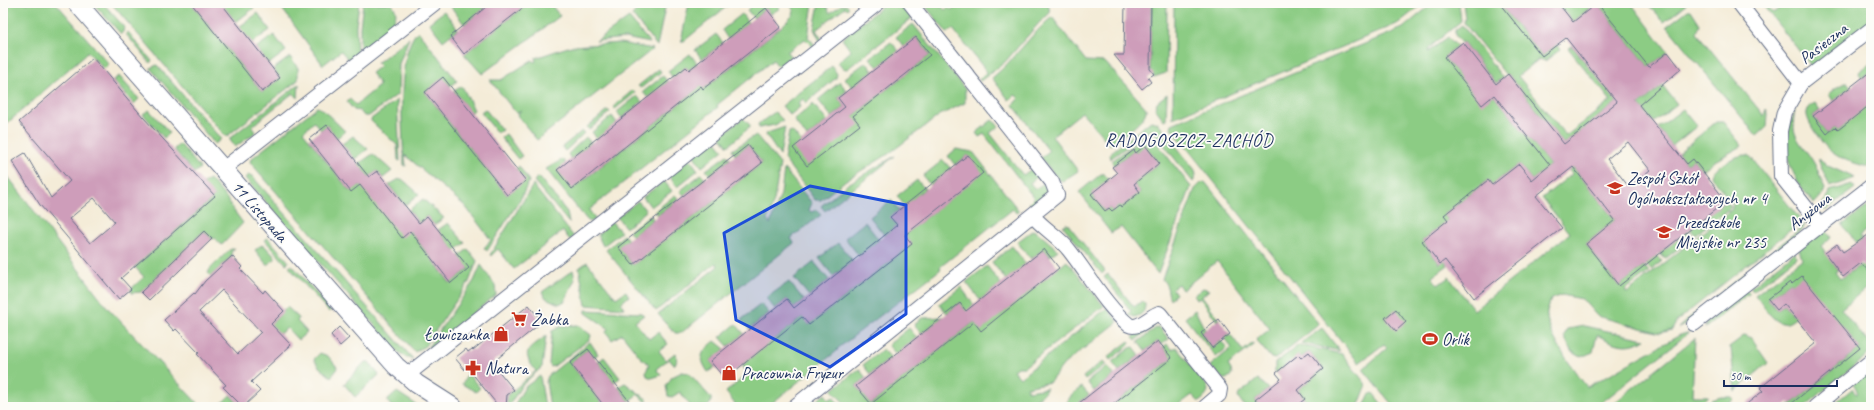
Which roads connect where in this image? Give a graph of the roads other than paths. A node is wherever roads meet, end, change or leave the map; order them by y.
1 (77, 3) edge
2 (435, 3) edge
3 (878, 3) edge
4 (910, 3) edge
5 (1739, 3) edge
6 (1871, 29) edge
7 (1801, 83) junction
8 (223, 169) junction
9 (1871, 186) edge
10 (1033, 216) junction
11 (1820, 225) junction
12 (1694, 324) dead end
13 (1871, 361) edge
14 (406, 376) junction
15 (453, 407) edge
16 (794, 407) edge
17 (1204, 407) edge
18 (1815, 407) edge

1 - 8 street, 11 Listopada
2 - 8 street
3 - 14 street
4 - 10 street
5 - 7 street, Pasieczna
6 - 7 street, Pasieczna
7 - 11 street
8 - 14 street, 11 Listopada
9 - 11 street, Anyżowa
10 - 16 street
10 - 17 street
11 - 12 street, Anyżowa
13 - 18 street
14 - 15 street, 11 Listopada

